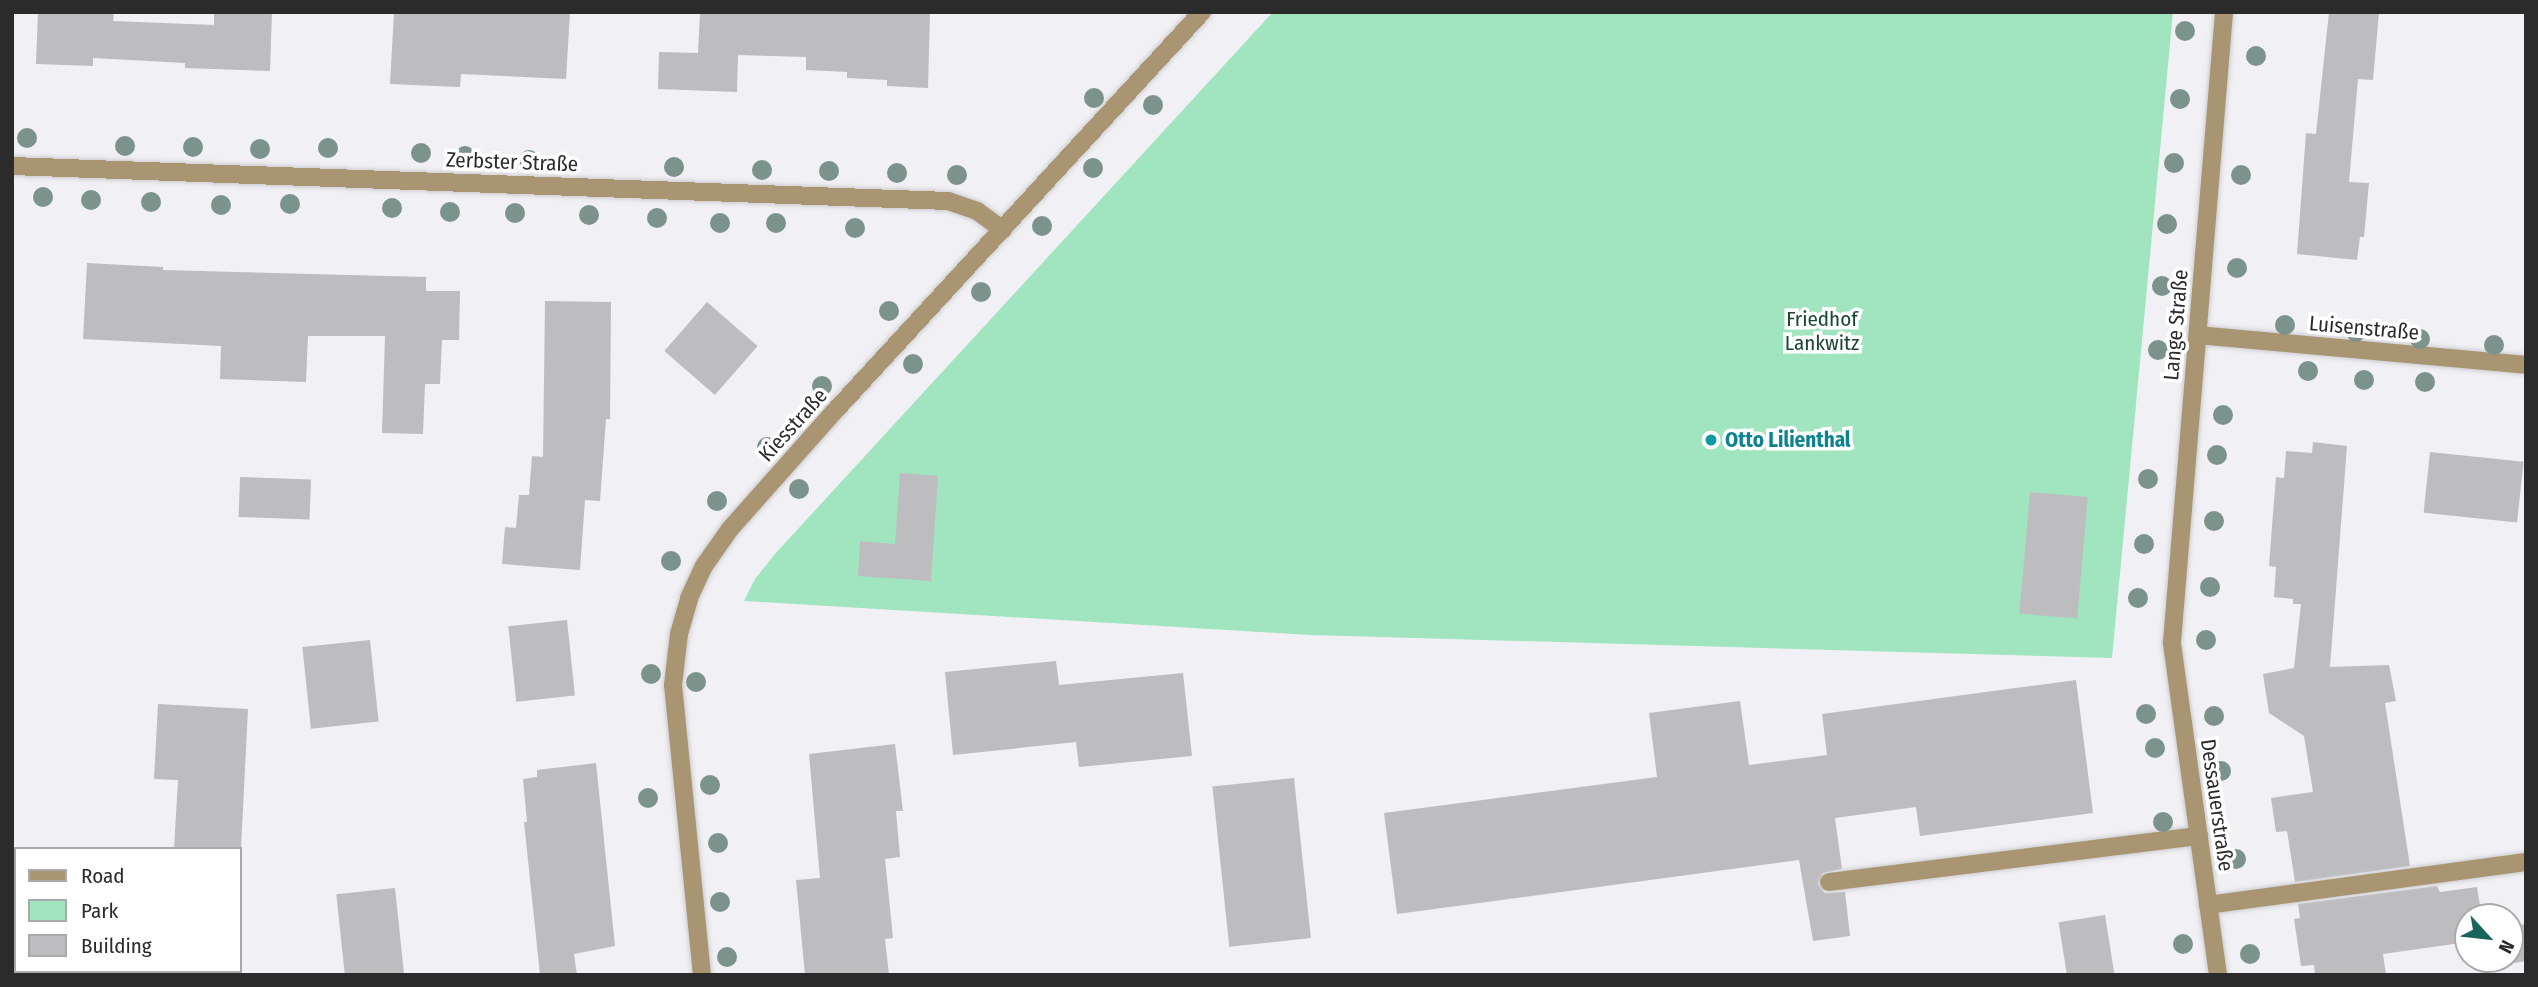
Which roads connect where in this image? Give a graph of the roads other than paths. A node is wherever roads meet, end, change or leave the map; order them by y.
1 (1202, 12) edge
2 (2224, 12) edge
3 (12, 166) edge
4 (1003, 230) junction
5 (2198, 335) junction
6 (2526, 365) edge
7 (2172, 642) joint
8 (2199, 836) junction
9 (2526, 862) edge
10 (1829, 882) dead end
11 (2208, 905) junction
12 (702, 975) edge
13 (2218, 975) edge

1 - 4 street, Kiesstraße
2 - 5 street, Lange Straße
3 - 4 street, Zerbster Straße
4 - 12 street, Kiesstraße
5 - 6 street, Luisenstraße
5 - 7 street, Lange Straße
7 - 8 street, Dessauerstraße
8 - 10 street
8 - 11 street, Dessauerstraße
9 - 11 street
11 - 13 street, Dessauerstraße

